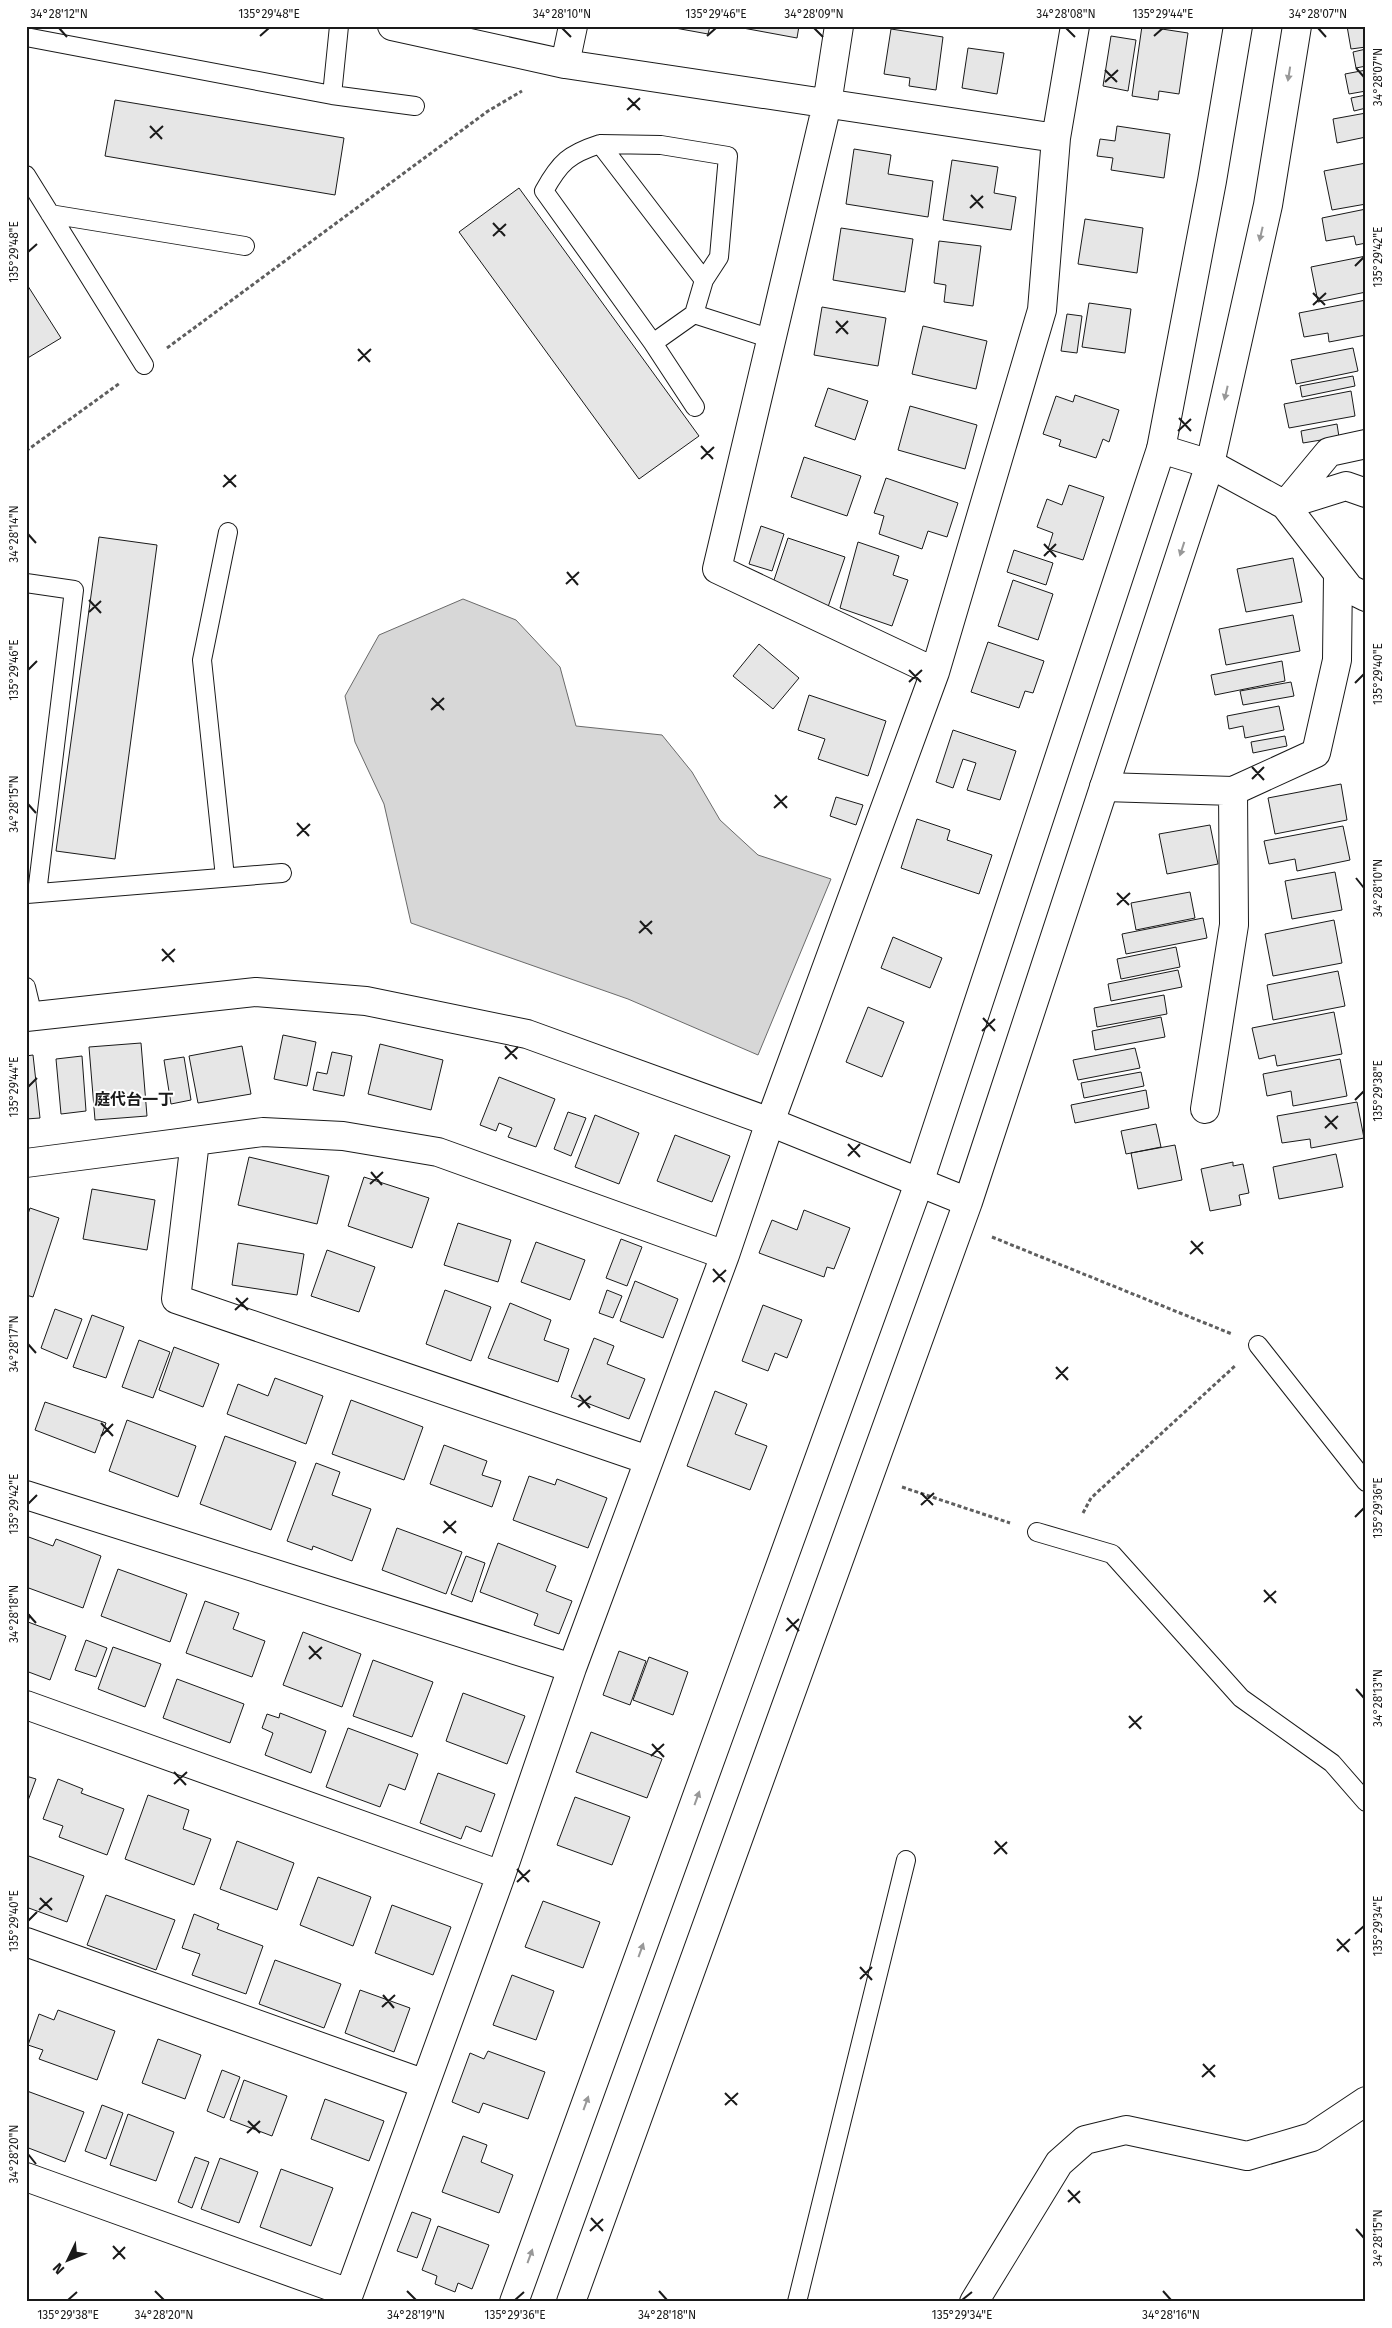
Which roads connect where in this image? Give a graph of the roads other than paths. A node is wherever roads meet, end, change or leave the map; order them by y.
1 (339, 26) edge
2 (392, 26) edge
3 (573, 26) edge
4 (839, 26) edge
5 (1075, 26) edge
6 (1238, 26) edge
7 (1297, 26) edge
8 (26, 36) edge
9 (566, 64) junction
10 (332, 95) junction
11 (827, 104) junction
12 (415, 106) dead end
13 (1056, 138) junction
14 (600, 144) junction
15 (26, 176) edge
16 (50, 214) junction
17 (245, 246) dead end
18 (704, 280) junction
19 (694, 314) junction
20 (772, 339) junction
21 (654, 343) junction
22 (144, 365) road end
23 (695, 408) dead end
24 (1366, 444) edge
25 (1161, 449) junction
26 (1210, 464) junction
27 (1366, 493) edge
28 (1285, 505) junction
29 (228, 532) dead end
30 (1338, 575) junction
31 (26, 583) edge
32 (1366, 597) edge
33 (935, 672) junction
34 (1104, 787) junction
35 (1234, 791) junction
36 (282, 873) dead end
37 (225, 878) junction
38 (32, 893) edge
39 (26, 987) edge
40 (30, 1017) edge
41 (1205, 1109) dead end
42 (770, 1122) junction
43 (195, 1142) junction
44 (26, 1163) edge
45 (919, 1183) junction
46 (964, 1214) junction
47 (724, 1255) junction
48 (1258, 1345) road end
49 (648, 1460) junction
50 (1366, 1482) edge
51 (26, 1495) edge
52 (1037, 1532) road end
53 (572, 1668) junction
54 (26, 1704) edge
55 (1366, 1802) edge
56 (906, 1860) dead end
57 (501, 1875) junction
58 (26, 1942) edge
59 (425, 2084) junction
60 (1366, 2101) edge
61 (26, 2177) edge
62 (347, 2298) edge
63 (514, 2302) edge
64 (571, 2302) edge
65 (797, 2302) edge
66 (974, 2302) edge

1 - 10 lane
2 - 9 street
3 - 9 street
4 - 11 street
5 - 13 street
6 - 25 street
7 -> 26 street
8 - 10 lane
9 - 11 street
10 - 12 lane
11 - 13 street
11 - 20 street
13 - 33 street
14 - 18 lane
14 - 18 lane
14 - 21 lane
15 - 16 lane
16 - 17 lane
16 - 22 lane
18 - 19 lane
19 - 20 lane
19 - 21 lane
20 - 33 street
21 - 23 lane
24 - 28 street
25 - 26 street
25 - 45 street
26 - 28 street
26 -> 34 street
27 - 28 street
28 - 30 street
29 - 37 lane
30 - 32 street
30 - 35 street
31 - 38 lane
33 - 42 street
34 - 35 street
34 - 46 street
35 - 41 street
36 - 37 lane
37 - 38 lane
39 - 40 lane
40 - 42 street
42 - 45 street
42 - 47 street
43 - 44 street
43 - 47 street
43 - 49 street
45 - 46 street
63 -> 45 street
46 - 64 street
47 - 49 street
48 - 50 lane
49 - 53 street
51 - 53 street
52 - 55 lane
53 - 57 street
54 - 57 street
56 - 65 lane
57 - 59 street
58 - 59 street
59 - 62 street
60 - 66 street
61 - 62 street

